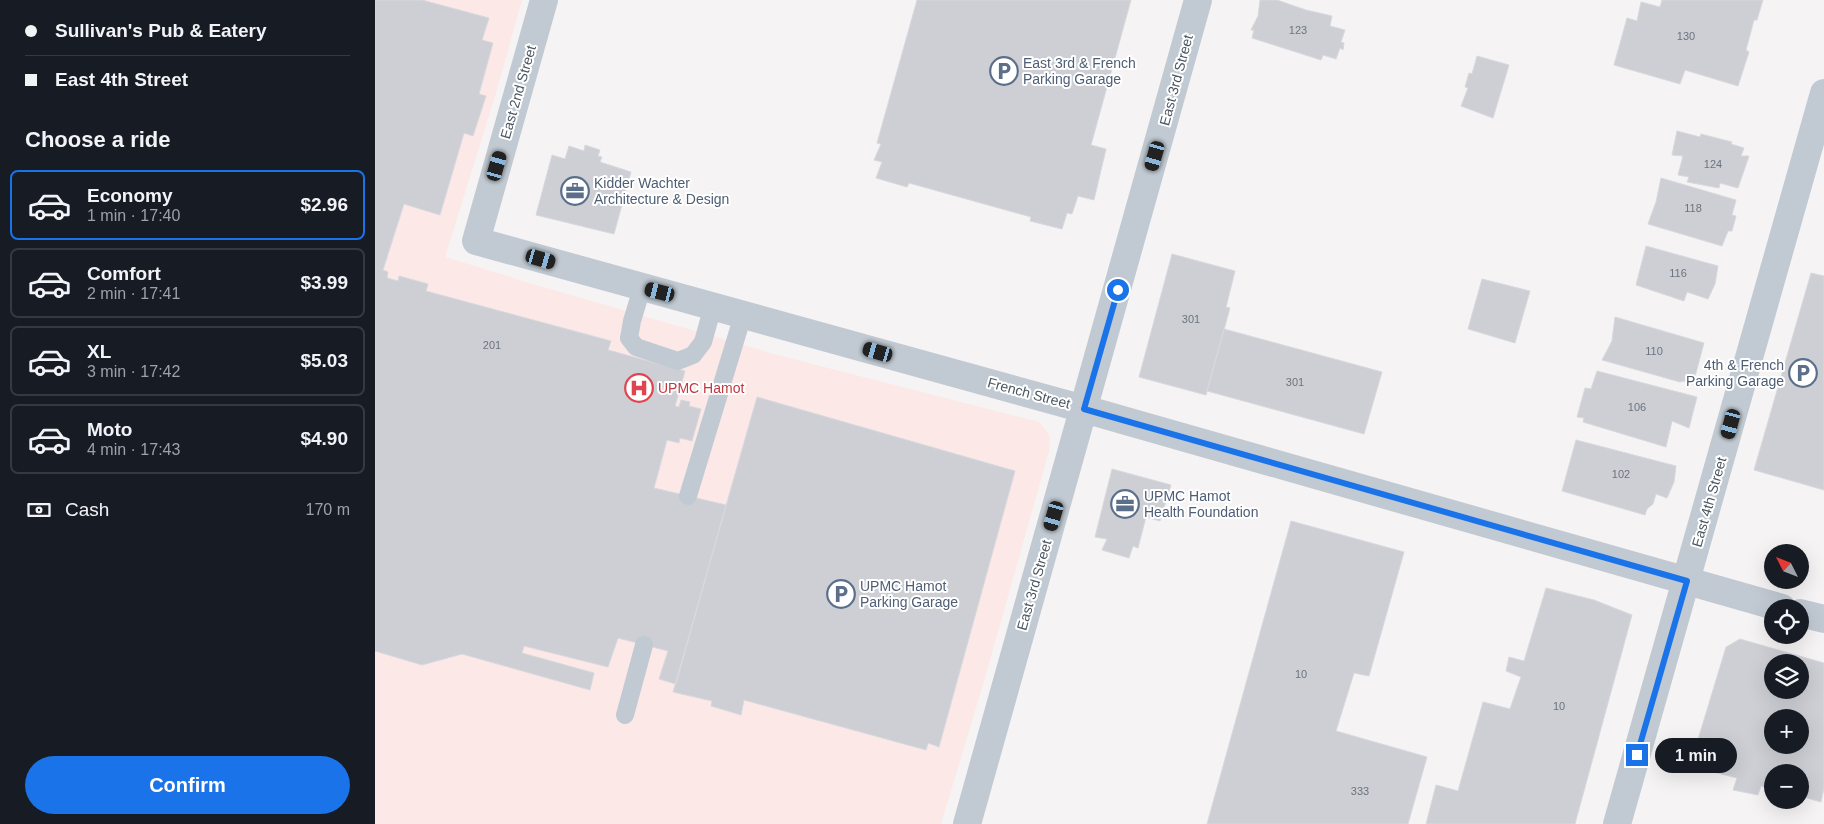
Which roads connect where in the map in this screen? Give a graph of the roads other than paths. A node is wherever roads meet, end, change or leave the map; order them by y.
1 (544, 0) edge
2 (1198, 0) edge
3 (1824, 93) edge
4 (476, 241) joint
5 (642, 288) junction
6 (713, 306) junction
7 (743, 315) junction
8 (1084, 409) junction
9 (688, 496) dead end
10 (1687, 581) junction
11 (1764, 603) edge
12 (1809, 615) edge
13 (1824, 619) edge
14 (644, 645) dead end
15 (625, 715) dead end
16 (967, 824) edge
17 (1617, 824) edge

1 - 4 street, East 2nd Street
2 - 8 street, East 3rd Street
3 - 10 street, East 4th Street
4 - 5 street, French Street
5 - 6 street, French Street
5 - 6 lane
6 - 7 street, French Street
7 - 8 street, French Street
7 - 9 lane
8 - 10 street, French Street
8 - 16 street, East 3rd Street
10 - 11 street, French Street
10 - 17 street, East 4th Street
12 - 13 street
14 - 15 lane

